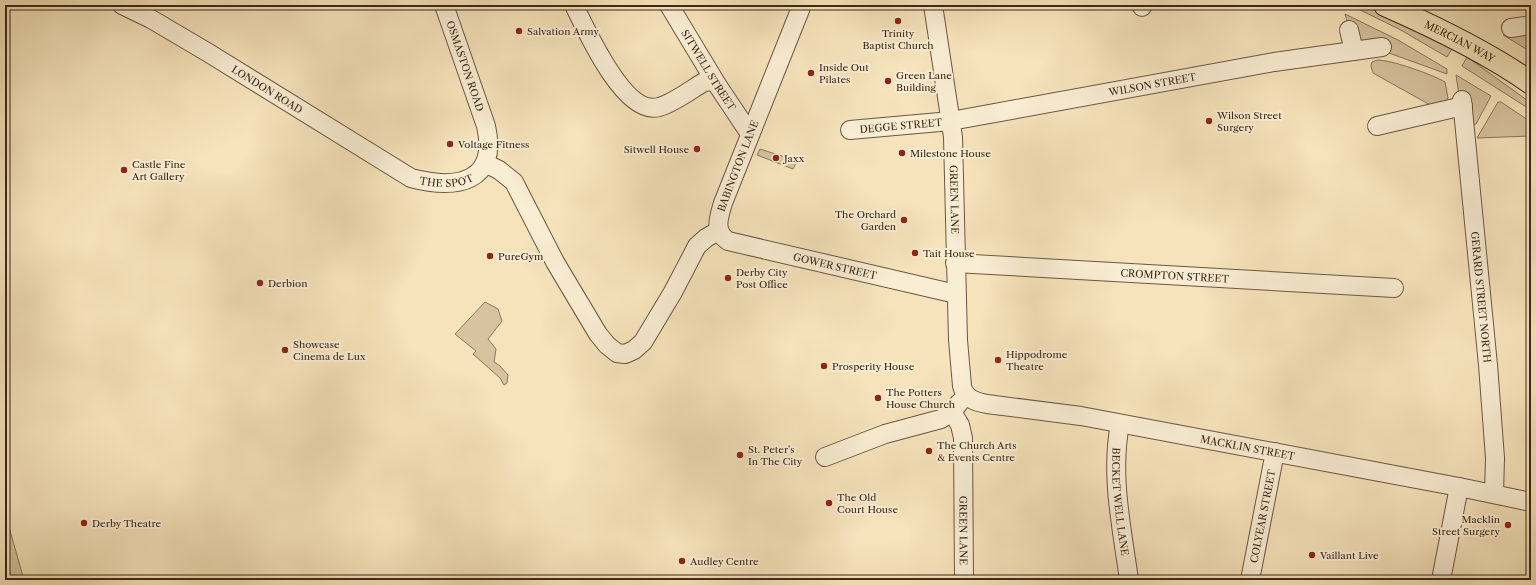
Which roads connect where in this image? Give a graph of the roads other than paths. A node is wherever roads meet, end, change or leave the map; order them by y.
1 (122, 5) edge
2 (444, 5) edge
3 (574, 5) edge
4 (669, 5) edge
5 (802, 5) edge
6 (933, 5) edge
7 (1385, 5) edge
8 (1531, 25) edge
9 (1511, 28) dead end
10 (1350, 30) dead end
11 (1382, 47) dead end
12 (1354, 51) junction
13 (716, 83) junction
14 (1531, 83) edge
15 (951, 121) junction
16 (486, 126) joint
17 (1377, 126) dead end
18 (850, 130) dead end
19 (750, 134) junction
20 (485, 162) junction
21 (411, 178) joint
22 (718, 231) junction
23 (955, 263) junction
24 (1394, 288) dead end
25 (956, 294) junction
26 (966, 395) junction
27 (952, 412) junction
28 (1120, 424) junction
29 (1275, 452) junction
30 (825, 457) dead end
31 (1459, 487) junction
32 (1494, 494) junction
33 (1531, 502) edge
34 (964, 580) edge
35 (1129, 580) edge
36 (1250, 580) edge
37 (1441, 580) edge

1 - 21 street, LONDON ROAD
2 - 16 street, OSMASTON ROAD
3 - 13 street
4 - 13 street, SITWELL STREET
5 - 19 street, BABINGTON LANE
6 - 15 street, GREEN LANE
7 - 14 main road, MERCIAN WAY
8 - 9 street
10 - 12 street
11 - 12 street, WILSON STREET
12 - 15 street, WILSON STREET
13 - 19 street, SITWELL STREET
15 - 18 street, DEGGE STREET
15 - 23 street, GREEN LANE
16 - 20 street, THE SPOT
17 - 32 street, GERARD STREET NORTH
19 - 22 street, BABINGTON LANE
20 - 21 street, THE SPOT
20 - 22 street
22 - 25 street, GOWER STREET
23 - 24 street, CROMPTON STREET
23 - 25 street, GREEN LANE
25 - 26 street, GREEN LANE
26 - 27 street
26 - 28 street, MACKLIN STREET
27 - 30 street
27 - 34 street, GREEN LANE
28 - 29 street, MACKLIN STREET
28 - 35 street, BECKET WELL LANE
29 - 31 street, MACKLIN STREET
29 - 36 street, COLYEAR STREET
31 - 32 street, MACKLIN STREET
31 - 37 street
32 - 33 street, MACKLIN STREET

